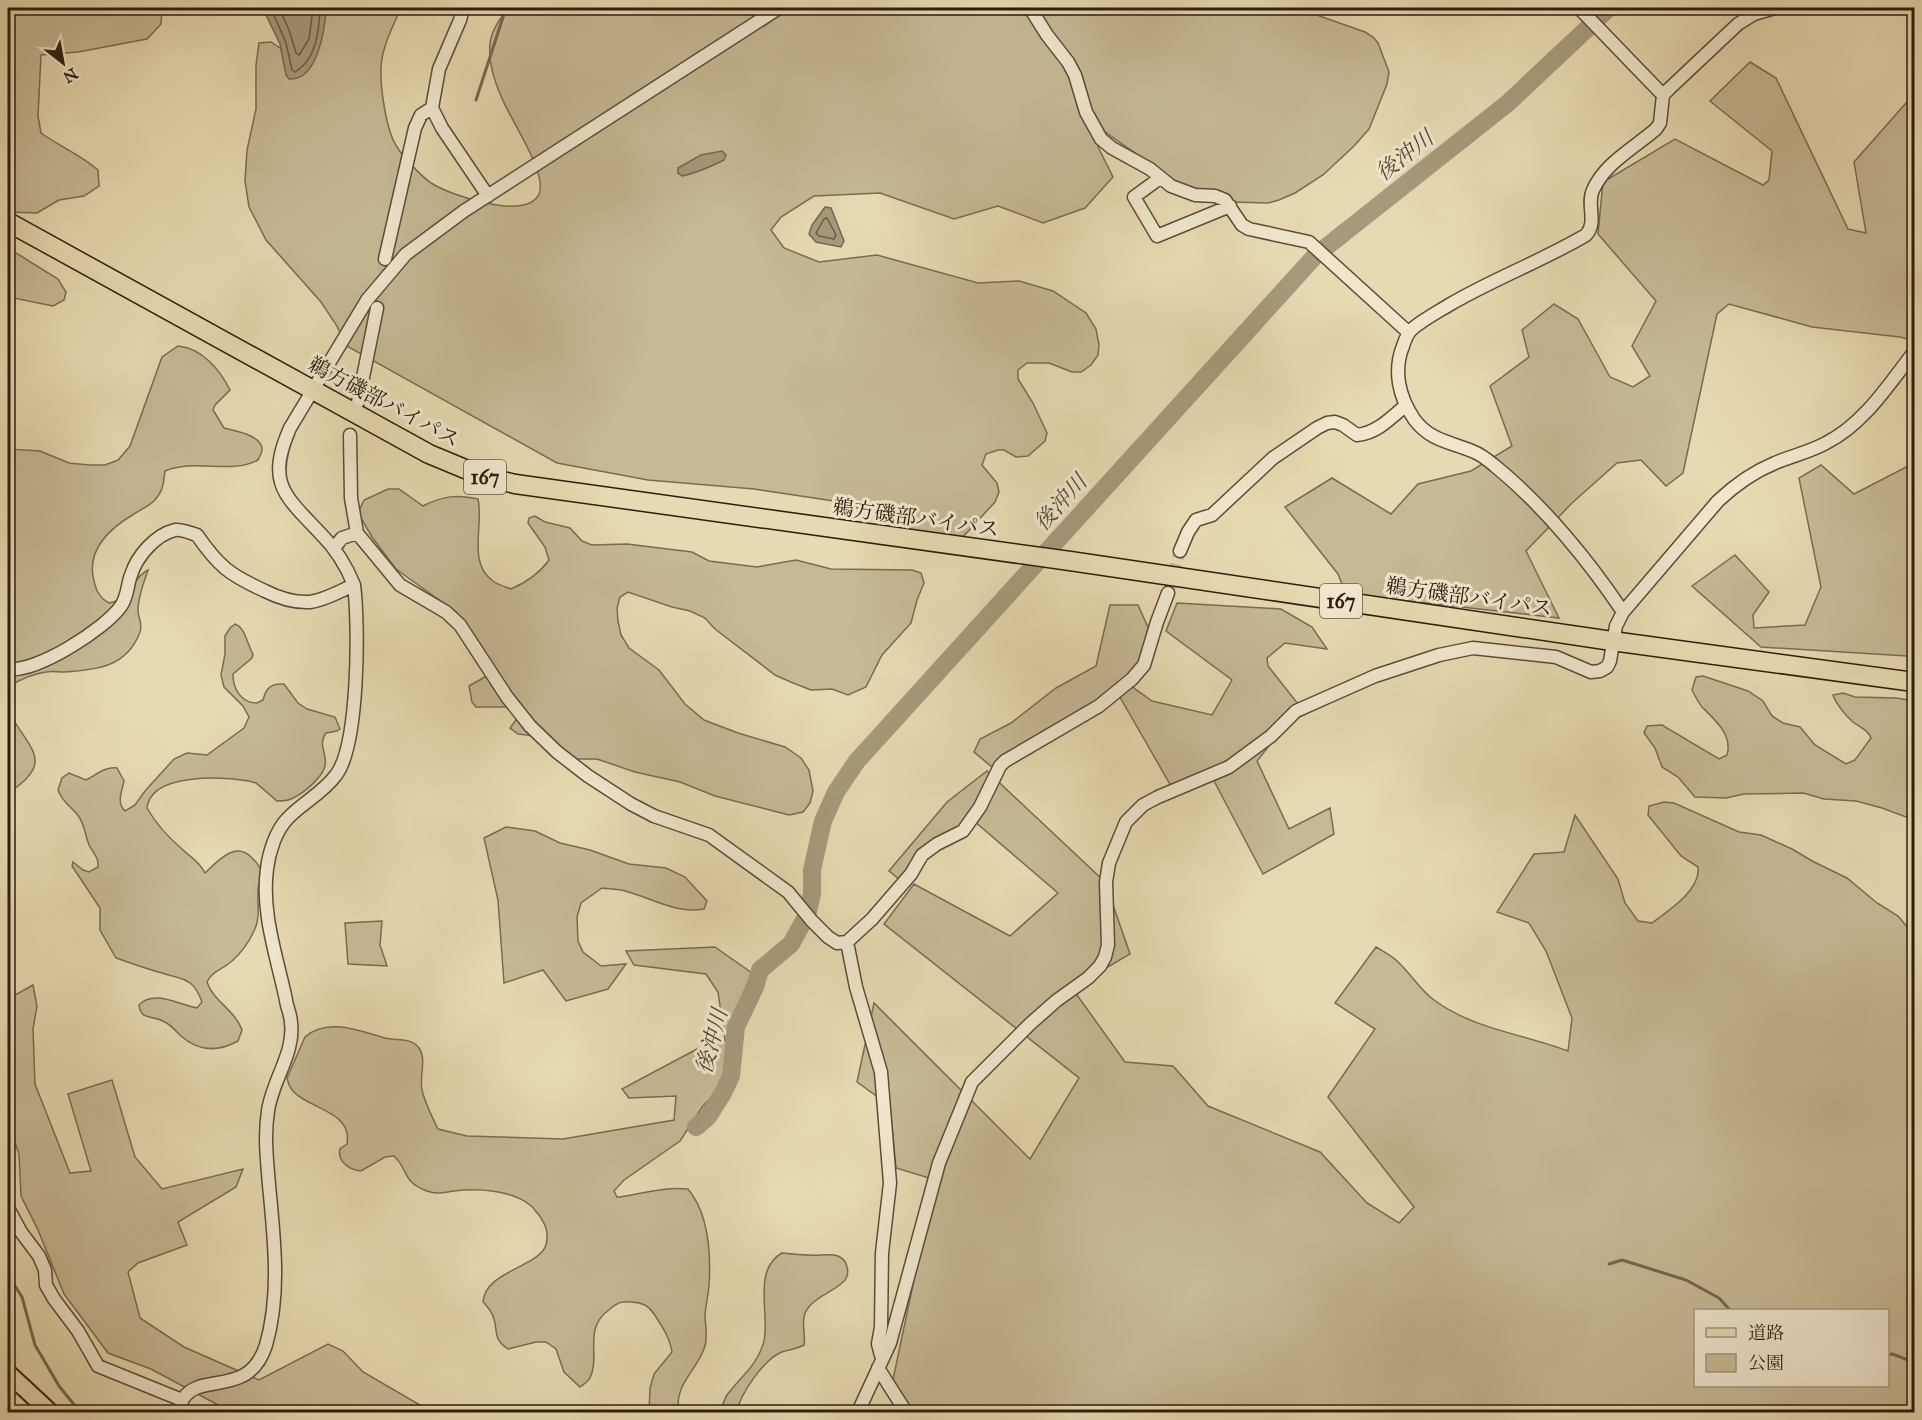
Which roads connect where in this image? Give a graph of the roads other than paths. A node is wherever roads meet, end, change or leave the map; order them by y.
1 (463, 8) edge
2 (779, 8) edge
3 (1030, 8) edge
4 (1775, 8) edge
5 (1583, 11) edge
6 (1663, 95) junction
7 (432, 108) junction
8 (1160, 178) junction
9 (488, 196) junction
10 (1230, 206) junction
11 (8, 222) edge
12 (385, 259) tunnel mouth
13 (377, 308) tunnel mouth
14 (1408, 332) junction
15 (1914, 352) edge
16 (314, 391) junction
17 (358, 402) dead end
18 (1406, 405) junction
19 (350, 435) dead end
20 (357, 533) junction
21 (334, 548) junction
22 (1180, 551) tunnel mouth
23 (354, 585) junction
24 (1168, 593) tunnel mouth
25 (1623, 612) junction
26 (1612, 641) junction
27 (8, 669) edge
28 (1914, 682) edge
29 (847, 942) junction
30 (8, 1208) edge
31 (880, 1364) junction
32 (8, 1373) edge
33 (180, 1406) edge
34 (50, 1413) edge
35 (858, 1413) edge
36 (906, 1413) edge

1 - 7 street
2 - 9 street
3 - 8 street
4 - 6 street
5 - 6 street
6 - 14 street
7 - 9 street
7 - 12 street
8 - 10 street
8 - 10 street
9 - 16 street
10 - 14 street
11 - 16 highway, 鵜方磯部バイパス / 167
13 - 17 street
14 - 18 street
15 - 25 street
16 - 21 street
16 - 26 highway, 鵜方磯部バイパス / 167
18 - 22 street
18 - 25 street
19 - 20 street
20 - 21 street
20 - 29 street
21 - 23 street
23 - 27 street
23 - 33 street
24 - 29 street
25 - 26 street
26 - 28 highway, 鵜方磯部バイパス / 167
26 - 31 street
29 - 31 street
30 - 33 street
31 - 35 street
31 - 36 street
32 - 34 main road

